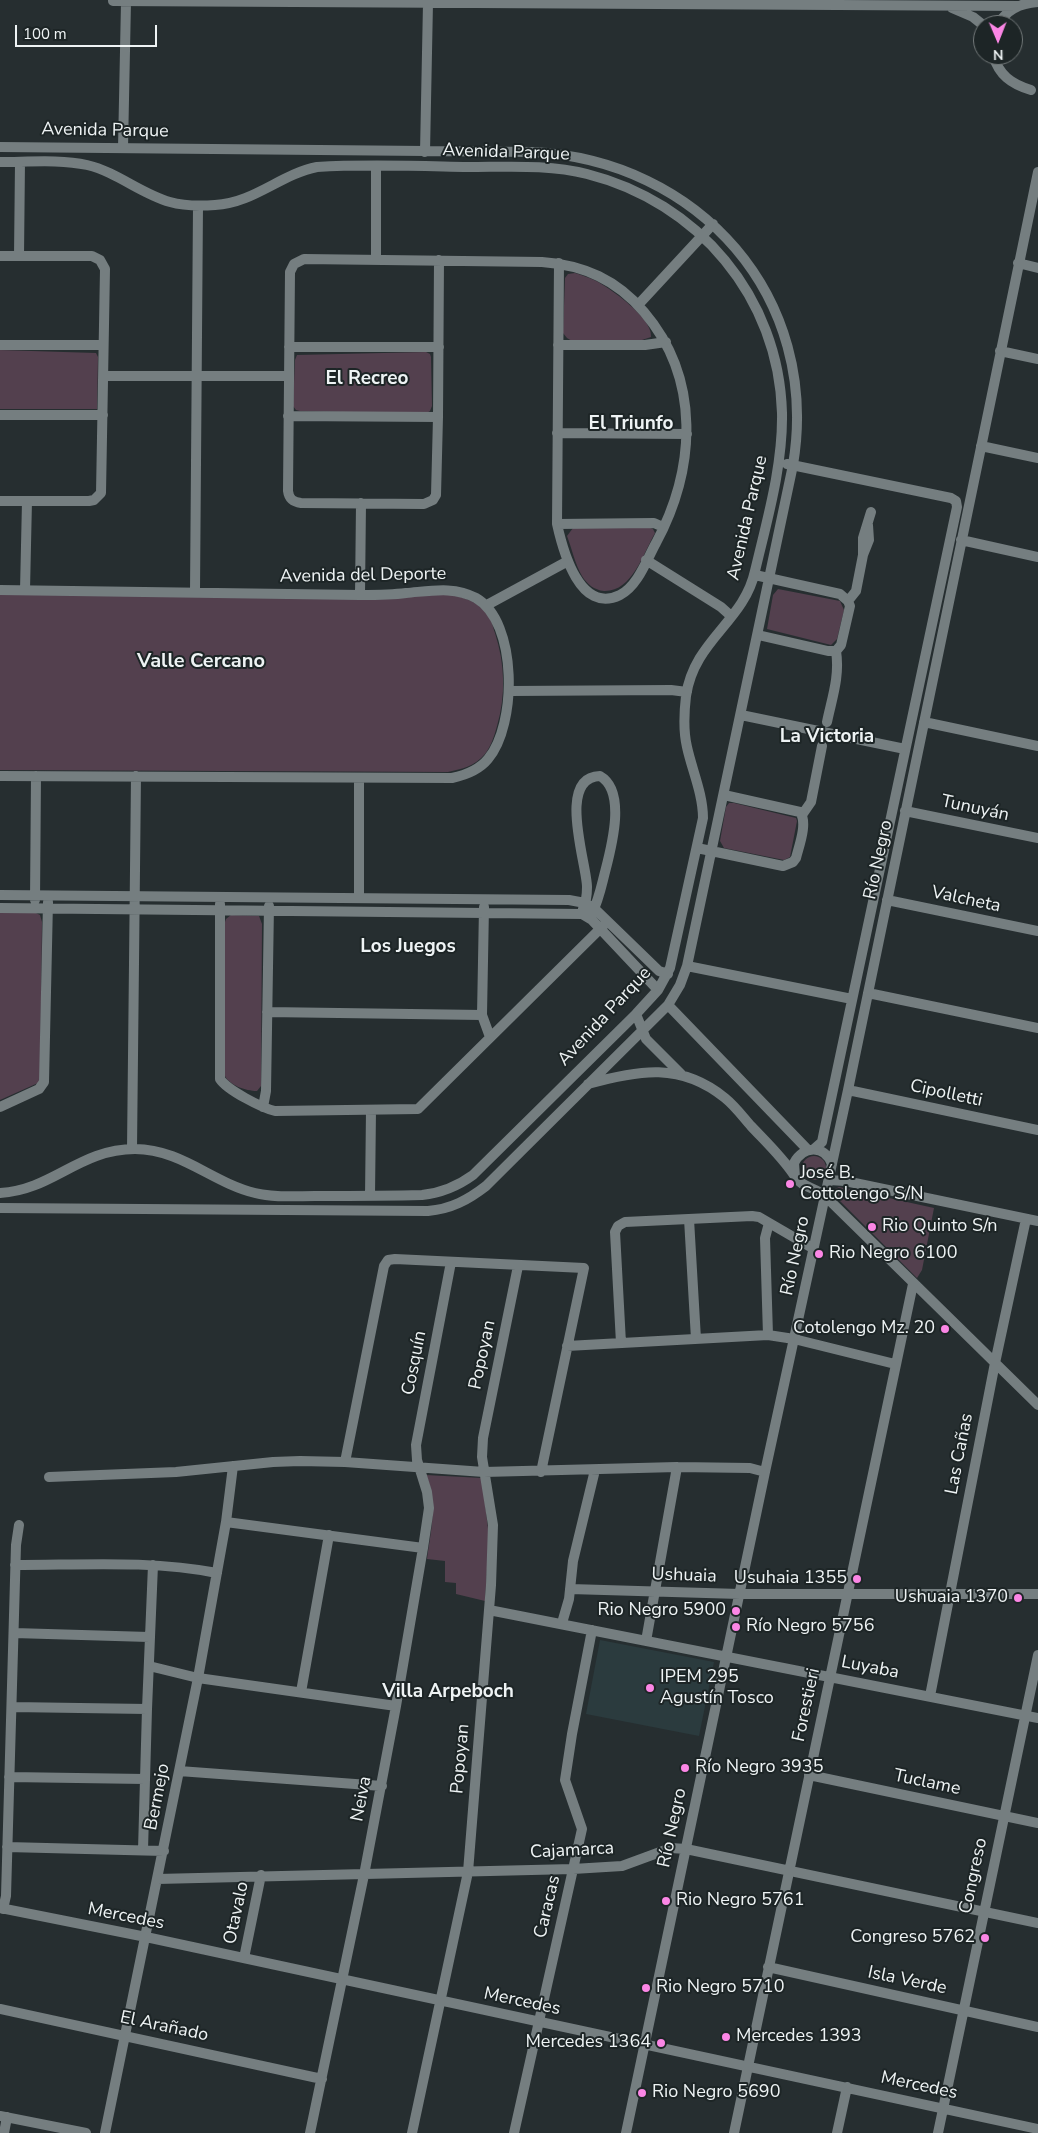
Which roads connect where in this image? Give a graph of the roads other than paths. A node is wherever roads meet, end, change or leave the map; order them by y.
1 (113, 2) dead end
2 (126, 2) junction
3 (1038, 2) edge
4 (428, 3) junction
5 (947, 6) junction
6 (1019, 6) junction
7 (1006, 15) edge
8 (973, 17) edge
9 (996, 65) edge
10 (1031, 90) dead end
11 (0, 147) edge
12 (87, 147) junction
13 (123, 148) junction
14 (308, 150) junction
15 (425, 152) junction
16 (0, 162) edge
17 (20, 162) junction
18 (86, 164) junction
19 (376, 166) junction
20 (307, 169) junction
21 (1038, 176) edge
22 (198, 206) junction
23 (713, 224) junction
24 (703, 236) junction
25 (0, 256) edge
26 (19, 256) junction
27 (376, 260) junction
28 (439, 260) junction
29 (559, 263) junction
30 (1018, 263) junction
31 (1038, 268) edge
32 (638, 305) junction
33 (666, 342) junction
34 (0, 345) edge
35 (558, 345) junction
36 (104, 346) junction
37 (289, 347) junction
38 (439, 347) junction
39 (1000, 351) junction
40 (1038, 359) edge
41 (104, 376) junction
42 (197, 376) junction
43 (289, 376) junction
44 (0, 415) edge
45 (103, 415) junction
46 (288, 416) junction
47 (438, 417) junction
48 (557, 433) junction
49 (687, 434) junction
50 (981, 446) junction
51 (1038, 458) edge
52 (779, 462) junction
53 (793, 465) junction
54 (0, 501) edge
55 (27, 501) junction
56 (361, 503) junction
57 (871, 512) dead end
58 (557, 524) junction
59 (663, 527) junction
60 (961, 540) junction
61 (1038, 557) edge
62 (646, 560) junction
63 (568, 561) junction
64 (754, 575) junction
65 (769, 579) junction
66 (0, 590) edge
67 (25, 590) junction
68 (195, 592) junction
69 (360, 595) junction
70 (848, 601) junction
71 (487, 605) junction
72 (731, 616) junction
73 (758, 635) junction
74 (836, 651) junction
75 (510, 691) junction
76 (687, 692) junction
77 (741, 714) junction
78 (827, 722) dead end
79 (924, 722) junction
80 (822, 746) dead end
81 (1038, 746) edge
82 (905, 749) junction
83 (0, 776) edge
84 (36, 776) junction
85 (136, 776) junction
86 (359, 778) junction
87 (724, 794) junction
88 (905, 811) junction
89 (802, 815) junction
90 (1038, 838) edge
91 (697, 848) junction
92 (712, 851) junction
93 (0, 895) edge
94 (35, 896) junction
95 (48, 896) junction
96 (135, 897) junction
97 (220, 898) junction
98 (269, 898) junction
99 (359, 898) junction
100 (887, 900) junction
101 (484, 901) junction
102 (0, 908) edge
103 (35, 908) junction
104 (47, 908) junction
105 (135, 909) junction
106 (220, 910) junction
107 (269, 911) junction
108 (588, 911) junction
109 (484, 914) junction
110 (608, 921) junction
111 (600, 929) junction
112 (1038, 932) edge
113 (687, 966) junction
114 (668, 974) junction
115 (658, 990) junction
116 (868, 993) junction
117 (852, 999) junction
118 (668, 1005) junction
119 (267, 1012) junction
120 (636, 1014) junction
121 (482, 1015) junction
122 (1038, 1028) edge
123 (642, 1031) junction
124 (490, 1037) junction
125 (687, 1078) junction
126 (587, 1084) junction
127 (560, 1089) junction
128 (848, 1090) junction
129 (571, 1100) junction
130 (263, 1107) junction
131 (0, 1108) edge
132 (371, 1110) junction
133 (1038, 1130) edge
134 (132, 1149) junction
135 (811, 1150) junction
136 (832, 1164) junction
137 (795, 1177) junction
138 (829, 1180) junction
139 (813, 1188) junction
140 (0, 1193) edge
141 (370, 1196) junction
142 (825, 1196) junction
143 (0, 1208) edge
144 (689, 1219) junction
145 (1026, 1219) junction
146 (1038, 1221) edge
147 (769, 1223) junction
148 (814, 1249) junction
149 (451, 1262) junction
150 (518, 1266) junction
151 (913, 1284) junction
152 (768, 1335) junction
153 (794, 1338) junction
154 (696, 1339) junction
155 (621, 1343) junction
156 (566, 1346) junction
157 (995, 1363) junction
158 (895, 1364) junction
159 (1038, 1405) edge
160 (345, 1462) junction
161 (233, 1466) junction
162 (677, 1467) junction
163 (421, 1468) junction
164 (595, 1470) junction
165 (484, 1472) junction
166 (541, 1472) junction
167 (765, 1472) junction
168 (49, 1477) dead end
169 (226, 1522) junction
170 (19, 1525) dead end
171 (329, 1535) junction
172 (423, 1548) junction
173 (16, 1565) junction
174 (153, 1565) junction
175 (217, 1573) junction
176 (570, 1589) junction
177 (653, 1592) junction
178 (740, 1594) junction
179 (1038, 1594) edge
180 (847, 1595) junction
181 (949, 1595) junction
182 (489, 1610) junction
183 (562, 1623) junction
184 (592, 1630) junction
185 (14, 1633) junction
186 (149, 1637) junction
187 (646, 1641) junction
188 (1038, 1655) edge
189 (727, 1656) junction
190 (149, 1666) junction
191 (830, 1676) junction
192 (198, 1678) junction
193 (301, 1692) junction
194 (930, 1696) junction
195 (396, 1706) junction
196 (12, 1707) junction
197 (147, 1709) junction
198 (1025, 1715) junction
199 (1038, 1718) edge
200 (179, 1771) junction
201 (808, 1775) junction
202 (9, 1777) junction
203 (145, 1779) junction
204 (382, 1786) junction
205 (1004, 1816) junction
206 (1038, 1822) edge
207 (7, 1847) junction
208 (686, 1849) junction
209 (144, 1850) junction
210 (164, 1851) junction
211 (573, 1869) junction
212 (788, 1871) junction
213 (468, 1872) junction
214 (261, 1875) junction
215 (364, 1875) junction
216 (157, 1879) junction
217 (2, 1908) edge
218 (983, 1912) junction
219 (1038, 1923) edge
220 (146, 1937) junction
221 (244, 1958) junction
222 (768, 1967) junction
223 (342, 1980) junction
224 (440, 2001) junction
225 (0, 2009) edge
226 (964, 2010) junction
227 (538, 2022) junction
228 (1038, 2027) edge
229 (125, 2035) junction
230 (645, 2045) junction
231 (748, 2066) junction
232 (322, 2079) junction
233 (847, 2087) junction
234 (943, 2108) junction
235 (4, 2117) edge
236 (1038, 2129) edge
237 (4, 2133) edge
238 (86, 2133) edge
239 (105, 2133) edge
240 (310, 2133) edge
241 (412, 2133) edge
242 (514, 2133) edge
243 (626, 2133) edge
244 (734, 2133) edge
245 (838, 2133) edge
246 (938, 2133) edge

1 - 2 street
2 - 4 street
2 - 13 street
3 - 6 street
4 - 5 street
4 - 15 street
5 - 6 street
5 - 8 street
6 - 7 street
9 - 10 street
11 - 12 street, Avenida Parque
12 - 13 street, Avenida Parque
12 - 18 street
13 - 14 street, Avenida Parque
14 - 15 street, Avenida Parque
14 - 20 street
15 - 23 street, Avenida Parque
16 - 17 street, Avenida Parque
17 - 18 street, Avenida Parque
17 - 26 street
18 - 22 street, Avenida Parque
19 - 20 street, Avenida Parque
19 - 24 street, Avenida Parque
19 - 27 street
20 - 22 street, Avenida Parque
21 - 30 street, Río Negro
22 - 42 street
23 - 24 street
23 - 53 street, Avenida Parque
24 - 32 street
24 - 52 street, Avenida Parque
25 - 26 street
26 - 36 street
27 - 28 street
27 - 37 street
28 - 29 street
28 - 38 street
29 - 32 street
29 - 35 street
30 - 31 street
30 - 39 street, Río Negro
32 - 33 street
33 - 35 street
33 - 49 street
34 - 36 street
35 - 48 street
36 - 41 street
37 - 38 street
37 - 43 street
38 - 47 street
39 - 40 street
39 - 50 street, Río Negro
41 - 42 street
41 - 45 street
42 - 43 street
42 - 68 street
43 - 46 street
44 - 45 street
45 - 55 street
46 - 47 street
46 - 56 street
47 - 56 street
48 - 49 street
48 - 58 street
49 - 59 street
50 - 51 street
50 - 60 street, Río Negro
52 - 53 street
52 - 64 street, Avenida Parque
53 - 65 street, Avenida Parque
53 - 82 street, Río Negro
54 - 55 street
55 - 67 street
56 - 69 street
57 - 70 street
58 - 59 street
58 - 63 street
59 - 62 street
60 - 61 street
60 - 79 street, Río Negro
62 - 63 street
62 - 72 street
63 - 71 street
64 - 65 street
64 - 72 street, Avenida Parque
65 - 70 street
65 - 73 street, Avenida Parque
66 - 67 street, Avenida del Deporte
67 - 68 street, Avenida del Deporte
68 - 69 street, Avenida del Deporte
69 - 71 street, Avenida del Deporte
70 - 74 street
71 - 75 street
72 - 76 street, Avenida Parque
73 - 74 street
73 - 77 street, Avenida Parque
74 - 78 street
75 - 76 street
75 - 86 street
76 - 91 street, Avenida Parque
77 - 82 street
77 - 87 street, Avenida Parque
79 - 81 street
79 - 88 street, Río Negro
80 - 89 street
82 - 117 street, Río Negro
83 - 84 street
84 - 85 street
84 - 94 street
85 - 86 street
85 - 96 street
86 - 99 street
87 - 89 street
87 - 92 street, Avenida Parque
88 - 90 street, Tunuyán
88 - 100 street, Río Negro
89 - 92 street
91 - 92 street
91 - 114 street, Avenida Parque
92 - 113 street, Avenida Parque
93 - 94 street
94 - 95 street
94 - 103 street
95 - 96 street
95 - 104 street
96 - 97 street
96 - 105 street
97 - 98 street
97 - 106 street
98 - 99 street
98 - 107 street
99 - 101 street
100 - 112 street, Valcheta
100 - 116 street, Río Negro
101 - 108 street
101 - 109 street
102 - 103 street
103 - 104 street
104 - 105 street
104 - 131 street
105 - 106 street
105 - 134 street
106 - 107 street
106 - 130 street
107 - 109 street
107 - 119 street
108 - 108 street
108 - 109 street
108 - 110 street
108 - 111 street
109 - 121 street
110 - 111 street
110 - 114 street
111 - 115 street
111 - 124 street
113 - 117 street
113 - 118 street, Avenida Parque
114 - 115 street, Avenida Parque
115 - 120 street, Avenida Parque
116 - 122 street
116 - 128 street, Río Negro
117 - 135 street, Río Negro
118 - 123 street, Avenida Parque
118 - 135 street
119 - 121 street
119 - 130 street
120 - 123 street
120 - 127 street, Avenida Parque
121 - 124 street
123 - 125 street
123 - 126 street, Avenida Parque
124 - 132 street
125 - 126 street
125 - 137 street
126 - 129 street, Avenida Parque
127 - 129 street
127 - 141 street, Avenida Parque
128 - 133 street, Cipolletti
128 - 136 street, Río Negro
129 - 143 street, Avenida Parque
130 - 132 street
132 - 141 street
134 - 140 street, Avenida Parque
134 - 141 street, Avenida Parque
135 - 136 street
135 - 137 street
136 - 138 street, Río Negro
137 - 139 street
138 - 139 street
138 - 142 street, Río Negro
138 - 145 street
139 - 142 street
142 - 148 street, Río Negro
142 - 151 street
144 - 147 street
144 - 154 street
144 - 155 street
145 - 146 street
145 - 157 street, Las Cañas
147 - 148 street
147 - 152 street
148 - 153 street, Río Negro
149 - 150 street
149 - 160 street
149 - 163 street, Cosquín
150 - 156 street
150 - 165 street, Popoyan
151 - 157 street
151 - 158 street, Forestieri
152 - 153 street
152 - 154 street
153 - 158 street
153 - 167 street, Río Negro
154 - 155 street
155 - 156 street
156 - 166 street
157 - 159 street
157 - 181 street, Las Cañas
158 - 180 street, Forestieri
160 - 161 street
160 - 163 street
161 - 168 street
161 - 169 street, Bermejo
162 - 164 street
162 - 167 street
162 - 177 street
163 - 165 street
163 - 172 street, Neiva
164 - 166 street
164 - 176 street
165 - 166 street
165 - 182 street, Popoyan
167 - 178 street, Río Negro
169 - 171 street
169 - 175 street, Bermejo
170 - 173 street
171 - 172 street
171 - 193 street
172 - 195 street, Neiva
173 - 174 street
173 - 185 street
174 - 175 street
174 - 186 street
175 - 192 street, Bermejo
176 - 177 street, Ushuaia
176 - 183 street
177 - 178 street, Ushuaia
177 - 187 street
178 - 180 street, Ushuaia
178 - 189 street, Río Negro
179 - 181 street, Ushuaia
180 - 181 street, Ushuaia
180 - 191 street, Forestieri
181 - 194 street, Las Cañas
182 - 183 street, Luyaba
182 - 213 street, Popoyan
183 - 184 street, Luyaba
184 - 187 street, Luyaba
184 - 211 street, Caracas
185 - 186 street
185 - 196 street
186 - 190 street
187 - 189 street, Luyaba
188 - 198 street, Congreso
189 - 191 street, Luyaba
189 - 208 street, Río Negro
190 - 192 street
190 - 197 street
191 - 194 street, Luyaba
191 - 201 street, Forestieri
192 - 193 street
192 - 200 street, Bermejo
193 - 195 street
194 - 198 street, Luyaba
195 - 204 street, Neiva
196 - 197 street
196 - 202 street
197 - 203 street
198 - 199 street, Luyaba
198 - 205 street, Congreso
200 - 204 street
200 - 210 street, Bermejo
201 - 205 street, Tuclame
201 - 212 street, Forestieri
202 - 203 street
202 - 207 street
203 - 209 street
204 - 215 street, Neiva
205 - 206 street, Tuclame
205 - 218 street, Congreso
207 - 209 street
207 - 217 street
208 - 211 street, Cajamarca
208 - 212 street, Cajamarca
208 - 230 street, Río Negro
209 - 210 street
210 - 216 street, Bermejo
211 - 213 street, Cajamarca
211 - 227 street, Caracas
212 - 218 street, Cajamarca
212 - 222 street, Forestieri
213 - 215 street, Cajamarca
213 - 224 street, Popoyan
214 - 215 street, Cajamarca
214 - 216 street, Cajamarca
214 - 221 street, Otavalo
215 - 223 street, Neiva
216 - 220 street, Bermejo
217 - 220 street, Mercedes
218 - 219 street, Cajamarca
218 - 226 street, Congreso
220 - 221 street, Mercedes
220 - 229 street, Bermejo
221 - 223 street, Mercedes
222 - 226 street, Isla Verde
222 - 231 street, Forestieri
223 - 224 street, Mercedes
223 - 232 street, Neiva
224 - 227 street, Mercedes
224 - 241 street, Popoyan
225 - 229 street, El Arañado
226 - 228 street, Isla Verde
226 - 234 street, Congreso
227 - 230 street, Mercedes
227 - 242 street, Caracas
229 - 232 street, El Arañado
229 - 239 street, Bermejo
230 - 231 street, Mercedes
230 - 243 street, Río Negro
231 - 233 street, Mercedes
231 - 244 street, Forestieri
232 - 240 street, Neiva
233 - 234 street, Mercedes
233 - 245 street
234 - 236 street, Mercedes
234 - 246 street, Congreso
235 - 237 street
235 - 238 street

